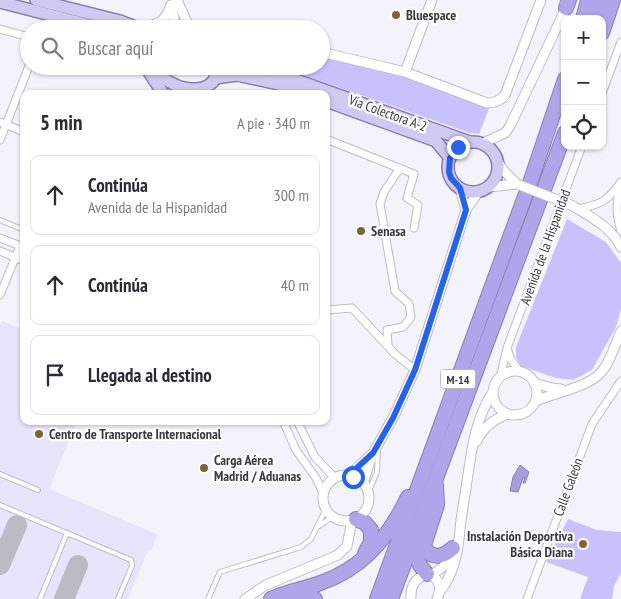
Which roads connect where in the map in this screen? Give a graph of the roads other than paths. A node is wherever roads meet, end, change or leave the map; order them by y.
1 (36, 0) edge
2 (432, 0) edge
3 (541, 0) edge
4 (591, 0) edge
5 (0, 2) edge
6 (172, 2) edge
7 (566, 3) edge
8 (613, 4) edge
9 (585, 15) edge
10 (593, 15) edge
11 (72, 20) edge
12 (116, 20) edge
13 (163, 20) edge
14 (174, 20) edge
15 (184, 20) edge
16 (606, 22) edge
17 (0, 29) edge
18 (20, 35) edge
19 (621, 42) edge
20 (330, 54) edge
21 (405, 72) junction
22 (25, 75) edge
23 (152, 75) edge
24 (158, 75) edge
25 (216, 75) edge
26 (237, 75) edge
27 (237, 75) edge
28 (282, 75) edge
29 (215, 78) junction
30 (606, 82) edge
31 (164, 89) edge
32 (295, 90) edge
33 (324, 90) edge
34 (561, 91) edge
35 (330, 92) edge
36 (330, 102) edge
37 (565, 105) edge
38 (3, 123) edge
39 (20, 130) edge
40 (0, 140) edge
41 (330, 141) edge
42 (470, 142) junction
43 (483, 143) junction
44 (561, 144) edge
45 (581, 150) edge
46 (450, 158) junction
47 (498, 162) junction
48 (400, 168) junction
49 (532, 180) junction
50 (621, 183) edge
51 (517, 184) junction
52 (460, 188) junction
53 (484, 189) junction
54 (573, 206) junction
55 (583, 208) junction
56 (466, 210) junction
57 (0, 220) edge
58 (20, 228) edge
59 (414, 228) dead end
60 (621, 231) edge
61 (0, 238) edge
62 (621, 239) edge
63 (20, 246) edge
64 (621, 247) edge
65 (20, 250) edge
66 (0, 251) edge
67 (16, 257) junction
68 (20, 258) edge
69 (0, 295) edge
70 (330, 310) edge
71 (621, 331) edge
72 (388, 346) junction
73 (507, 348) junction
74 (415, 370) junction
75 (520, 372) junction
76 (500, 378) junction
77 (621, 381) edge
78 (534, 383) junction
79 (566, 390) junction
80 (493, 392) junction
81 (536, 401) junction
82 (508, 414) junction
83 (285, 425) edge
84 (299, 425) edge
85 (375, 449) junction
86 (471, 453) junction
87 (428, 460) junction
88 (0, 474) edge
89 (348, 476) junction
90 (335, 478) junction
91 (435, 480) junction
92 (363, 483) junction
93 (38, 490) dead end
94 (323, 493) junction
95 (368, 493) junction
96 (0, 505) edge
97 (426, 505) junction
98 (326, 509) junction
99 (334, 518) junction
100 (354, 519) junction
101 (319, 526) junction
102 (460, 531) junction
103 (68, 534) junction
104 (453, 548) junction
105 (342, 552) junction
106 (357, 564) junction
107 (429, 574) junction
108 (438, 597) edge
109 (40, 599) edge
110 (118, 599) edge
111 (208, 599) edge
112 (245, 599) edge
113 (271, 599) edge
114 (293, 599) edge
115 (316, 599) edge
116 (377, 599) edge
117 (391, 599) edge
118 (411, 599) edge
119 (527, 599) edge

1 - 12 main road
2 - 21 street
3 - 21 street
4 - 9 highway
4 - 10 highway
5 - 11 main road
6 - 13 street
6 - 14 street
6 - 15 street
7 - 43 street
8 - 16 highway
17 - 18 street
19 - 30 street
20 - 21 street
22 - 38 street
23 - 31 main road
24 - 31 main road
25 - 29 main road
26 - 29 main road
27 - 32 main road
28 - 33 main road, Vía Colectora A-2
29 - 31 main road
34 - 49 highway
35 - 42 main road, Vía Colectora A-2
36 - 46 main road, Vía Colectora A-2
37 - 49 highway, M-14
38 - 39 street
38 - 40 street
41 - 48 street
42 - 43 main road
42 - 46 main road
43 - 47 main road
44 - 91 highway, M-14
45 - 73 street, Avenida de la Hispanidad
46 - 52 main road
47 - 51 street
47 - 53 main road
48 - 59 street
48 - 72 street
49 - 87 highway, M-14
50 - 55 street
50 - 60 street
51 - 53 street
51 - 54 street, bridge
52 - 53 main road
52 - 56 street
53 - 56 street
54 - 55 street
54 - 64 street
55 - 62 street
56 - 74 street
57 - 58 lane
61 - 63 street
65 - 67 street
66 - 67 street
67 - 68 street
67 - 69 street
70 - 72 street
71 - 79 street
72 - 74 street
73 - 75 street
73 - 76 street, Avenida de la Hispanidad
74 - 85 street
75 - 76 street
75 - 78 street
76 - 80 street
77 - 119 street, Calle Galeón
78 - 79 street
78 - 81 street
79 - 81 street
80 - 82 street
80 - 86 street
81 - 82 street
82 - 86 street
83 - 94 street
84 - 90 street
85 - 89 street
85 - 92 street
85 - 95 lane
86 - 102 street
87 - 106 highway
87 - 116 highway, M-14
88 - 93 lane
89 - 90 street
89 - 92 street
90 - 94 street
91 - 97 highway, M-14
91 - 104 highway
92 - 95 street
94 - 98 street
95 - 100 street
96 - 103 lane
97 - 107 highway
97 - 117 highway, M-14
98 - 99 street
98 - 101 lane
99 - 100 street
99 - 101 lane
99 - 105 street
100 - 105 street
100 - 106 highway
101 - 111 lane
102 - 104 street
102 - 108 street
103 - 109 lane
103 - 110 lane
104 - 107 street
105 - 112 street
106 - 113 highway
107 - 108 street
107 - 118 street
114 - 115 highway

